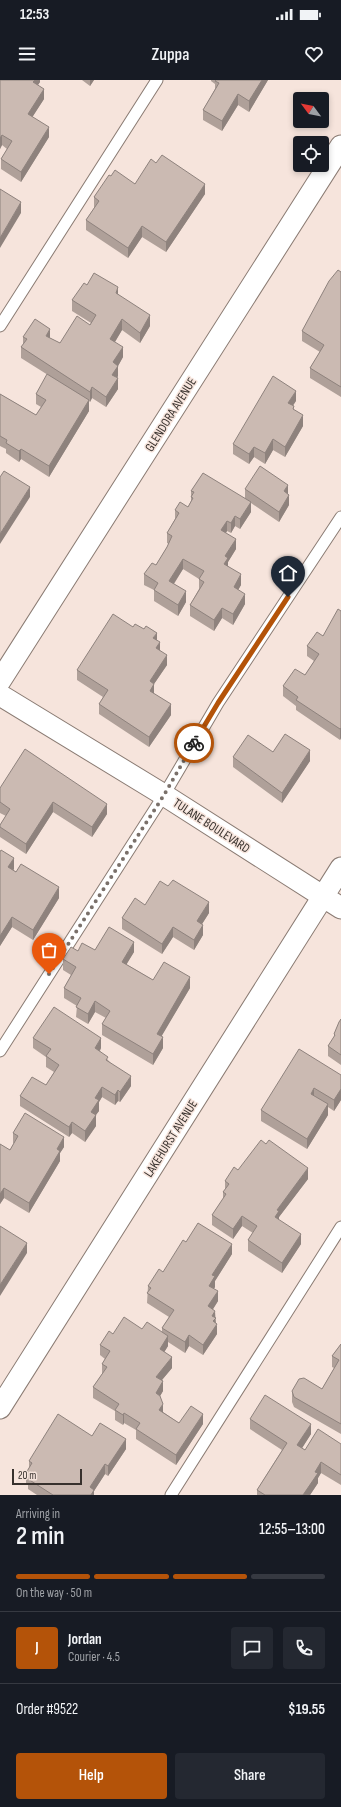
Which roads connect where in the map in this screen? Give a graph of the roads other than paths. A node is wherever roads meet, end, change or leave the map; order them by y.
1 (157, 80) edge
2 (341, 146) edge
3 (0, 326) edge
4 (341, 517) edge
5 (0, 681) edge
6 (0, 695) edge
7 (164, 795) junction
8 (341, 868) edge
9 (323, 896) junction
10 (341, 908) edge
11 (0, 1051) edge
12 (341, 1227) edge
13 (0, 1408) edge
14 (171, 1495) edge

1 - 3 lane
2 - 5 street, GLENDORA AVENUE
4 - 7 lane
6 - 7 street, TULANE BOULEVARD
7 - 9 street, TULANE BOULEVARD
7 - 11 lane
8 - 9 street, LAKEHURST AVENUE
9 - 10 street, TULANE BOULEVARD
9 - 13 street, LAKEHURST AVENUE
12 - 14 lane

